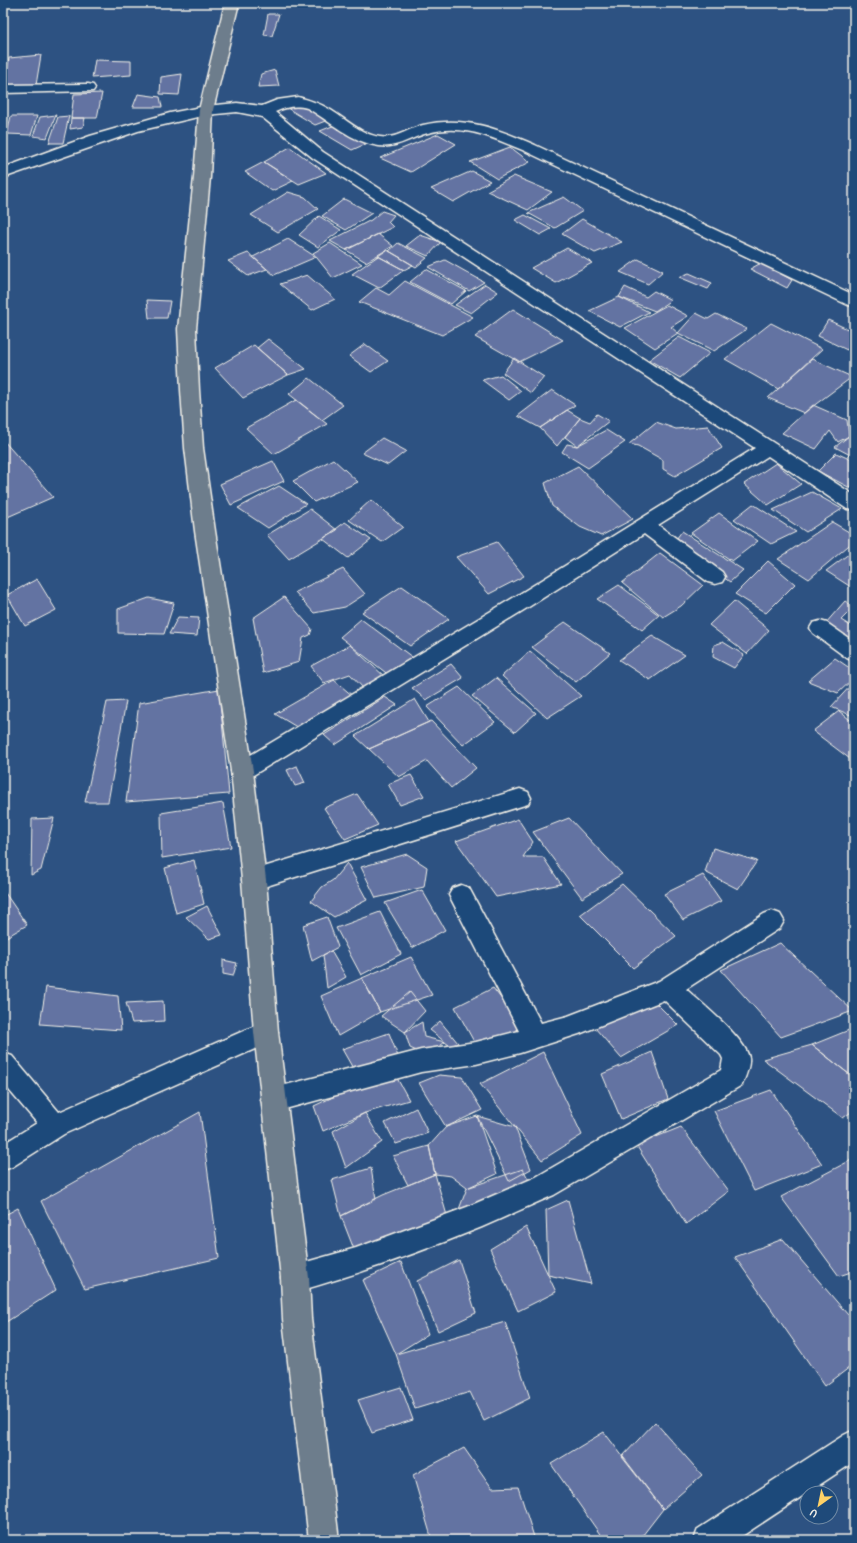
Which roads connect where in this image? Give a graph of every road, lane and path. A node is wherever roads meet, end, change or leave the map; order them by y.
1 (232, 3) edge
2 (88, 88) dead end
3 (3, 89) edge
4 (201, 111) junction
5 (264, 111) junction
6 (3, 174) edge
7 (854, 301) edge
8 (769, 447) junction
9 (854, 504) edge
10 (644, 525) junction
11 (715, 576) dead end
12 (820, 628) dead end
13 (854, 653) edge
14 (242, 771) junction
15 (520, 798) dead end
16 (254, 880) junction
17 (461, 894) dead end
18 (772, 921) dead end
19 (668, 988) junction
20 (266, 1032) junction
21 (535, 1036) junction
22 (3, 1064) edge
23 (274, 1100) junction
24 (55, 1126) junction
25 (3, 1158) edge
26 (295, 1278) junction
27 (854, 1445) edge
28 (740, 1532) edge
29 (324, 1540) edge
30 (708, 1540) edge

1 - 4 main road
2 - 3 street
4 - 5 street
4 - 6 street
4 - 14 main road
5 - 7 street
5 - 8 street
8 - 9 street
8 - 10 street
10 - 11 street
10 - 14 street
12 - 13 street
14 - 16 main road
15 - 16 street
16 - 20 main road
17 - 21 street
18 - 19 street
19 - 21 street
19 - 26 street
20 - 23 main road
20 - 24 street
21 - 23 street
22 - 24 street
23 - 26 main road
24 - 25 street
26 - 29 main road
27 - 28 street
28 - 30 street

